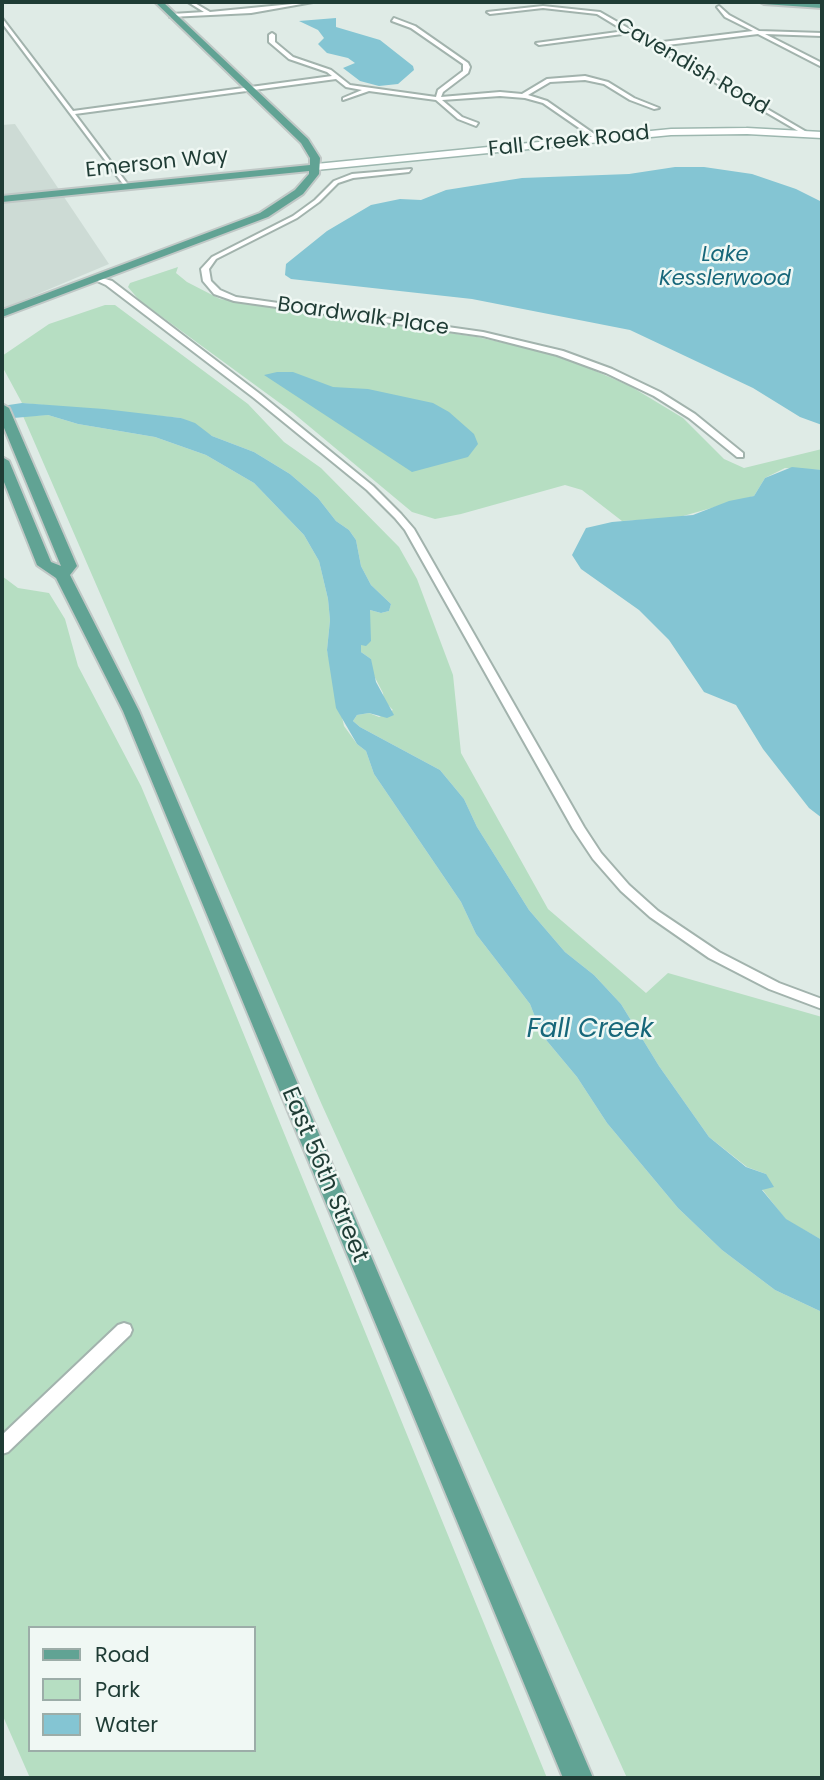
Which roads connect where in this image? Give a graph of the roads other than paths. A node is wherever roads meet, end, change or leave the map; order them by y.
1 (159, 2) edge
2 (190, 2) edge
3 (311, 2) edge
4 (764, 2) edge
5 (822, 6) edge
6 (719, 7) dead end
7 (490, 12) dead end
8 (209, 13) junction
9 (174, 17) junction
10 (2, 20) edge
11 (394, 20) dead end
12 (629, 32) junction
13 (760, 32) junction
14 (822, 34) edge
15 (272, 35) dead end
16 (539, 43) dead end
17 (654, 45) junction
18 (822, 65) edge
19 (337, 77) junction
20 (250, 89) junction
21 (367, 90) junction
22 (524, 95) junction
23 (345, 99) dead end
24 (438, 99) junction
25 (656, 108) dead end
26 (71, 113) junction
27 (476, 124) dead end
28 (807, 134) junction
29 (822, 135) edge
30 (598, 139) junction
31 (316, 167) junction
32 (409, 170) dead end
33 (126, 186) junction
34 (2, 199) edge
35 (232, 228) junction
36 (258, 236) junction
37 (103, 281) junction
38 (3, 320) edge
39 (2, 408) edge
40 (740, 455) dead end
41 (4, 466) edge
42 (62, 575) junction
43 (822, 1004) edge
44 (124, 1330) dead end
45 (2, 1446) edge
46 (578, 1778) edge

1 - 9 main road
2 - 8 street
3 - 8 street
4 - 5 main road
6 - 13 street
7 - 12 street, Cavendish Road
8 - 9 street
9 - 20 main road
10 - 26 street
11 - 24 street
12 - 16 street
12 - 17 street, Cavendish Road
13 - 14 street
13 - 17 street
13 - 18 street
15 - 19 street
17 - 28 street, Cavendish Road
19 - 20 street
19 - 21 street
20 - 26 street
20 - 31 main road
21 - 23 street
21 - 24 street
22 - 24 street
22 - 25 street
22 - 30 street
24 - 27 street
26 - 33 street
28 - 29 main road, Fall Creek Road
28 - 30 main road, Fall Creek Road
30 - 31 main road, Fall Creek Road
31 - 33 main road, Emerson Way
31 - 35 main road
32 - 36 street, Boardwalk Place
33 - 34 main road, Emerson Way
35 - 36 street
35 - 37 main road
36 - 40 street, Boardwalk Place
37 - 38 main road
37 - 38 main road
37 - 43 street
39 - 42 main road, East 56th Street
41 - 42 main road, East 56th Street
42 - 46 main road, East 56th Street
44 - 45 street

